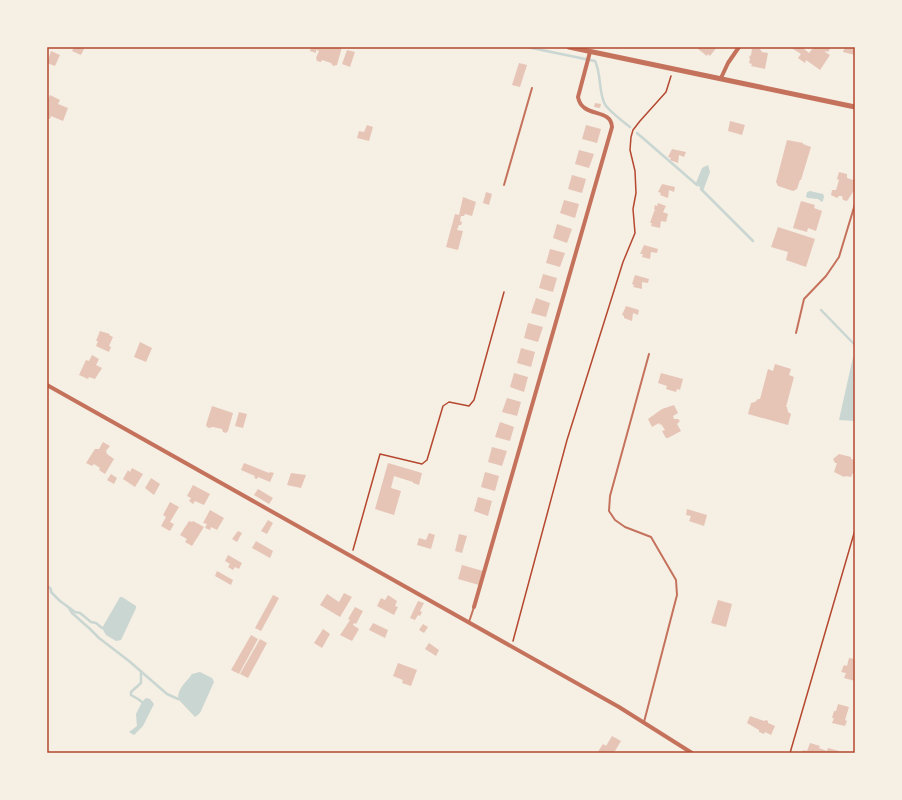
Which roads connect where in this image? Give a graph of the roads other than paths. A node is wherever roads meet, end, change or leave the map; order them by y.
1 (569, 47) edge
2 (739, 47) edge
3 (584, 48) edge
4 (590, 52) junction
5 (721, 78) junction
6 (532, 88) dead end
7 (855, 107) edge
8 (504, 185) dead end
9 (855, 204) edge
10 (796, 333) dead end
11 (649, 354) dead end
12 (47, 385) edge
13 (474, 607) joint
14 (469, 622) junction
15 (644, 722) junction
16 (692, 753) edge

1 - 3 street
2 - 5 street
3 - 4 street
4 - 5 street
4 - 13 street
5 - 7 street
6 - 8 lane
9 - 10 lane
11 - 15 lane
12 - 14 street
13 - 14 lane
14 - 15 street
15 - 16 street

